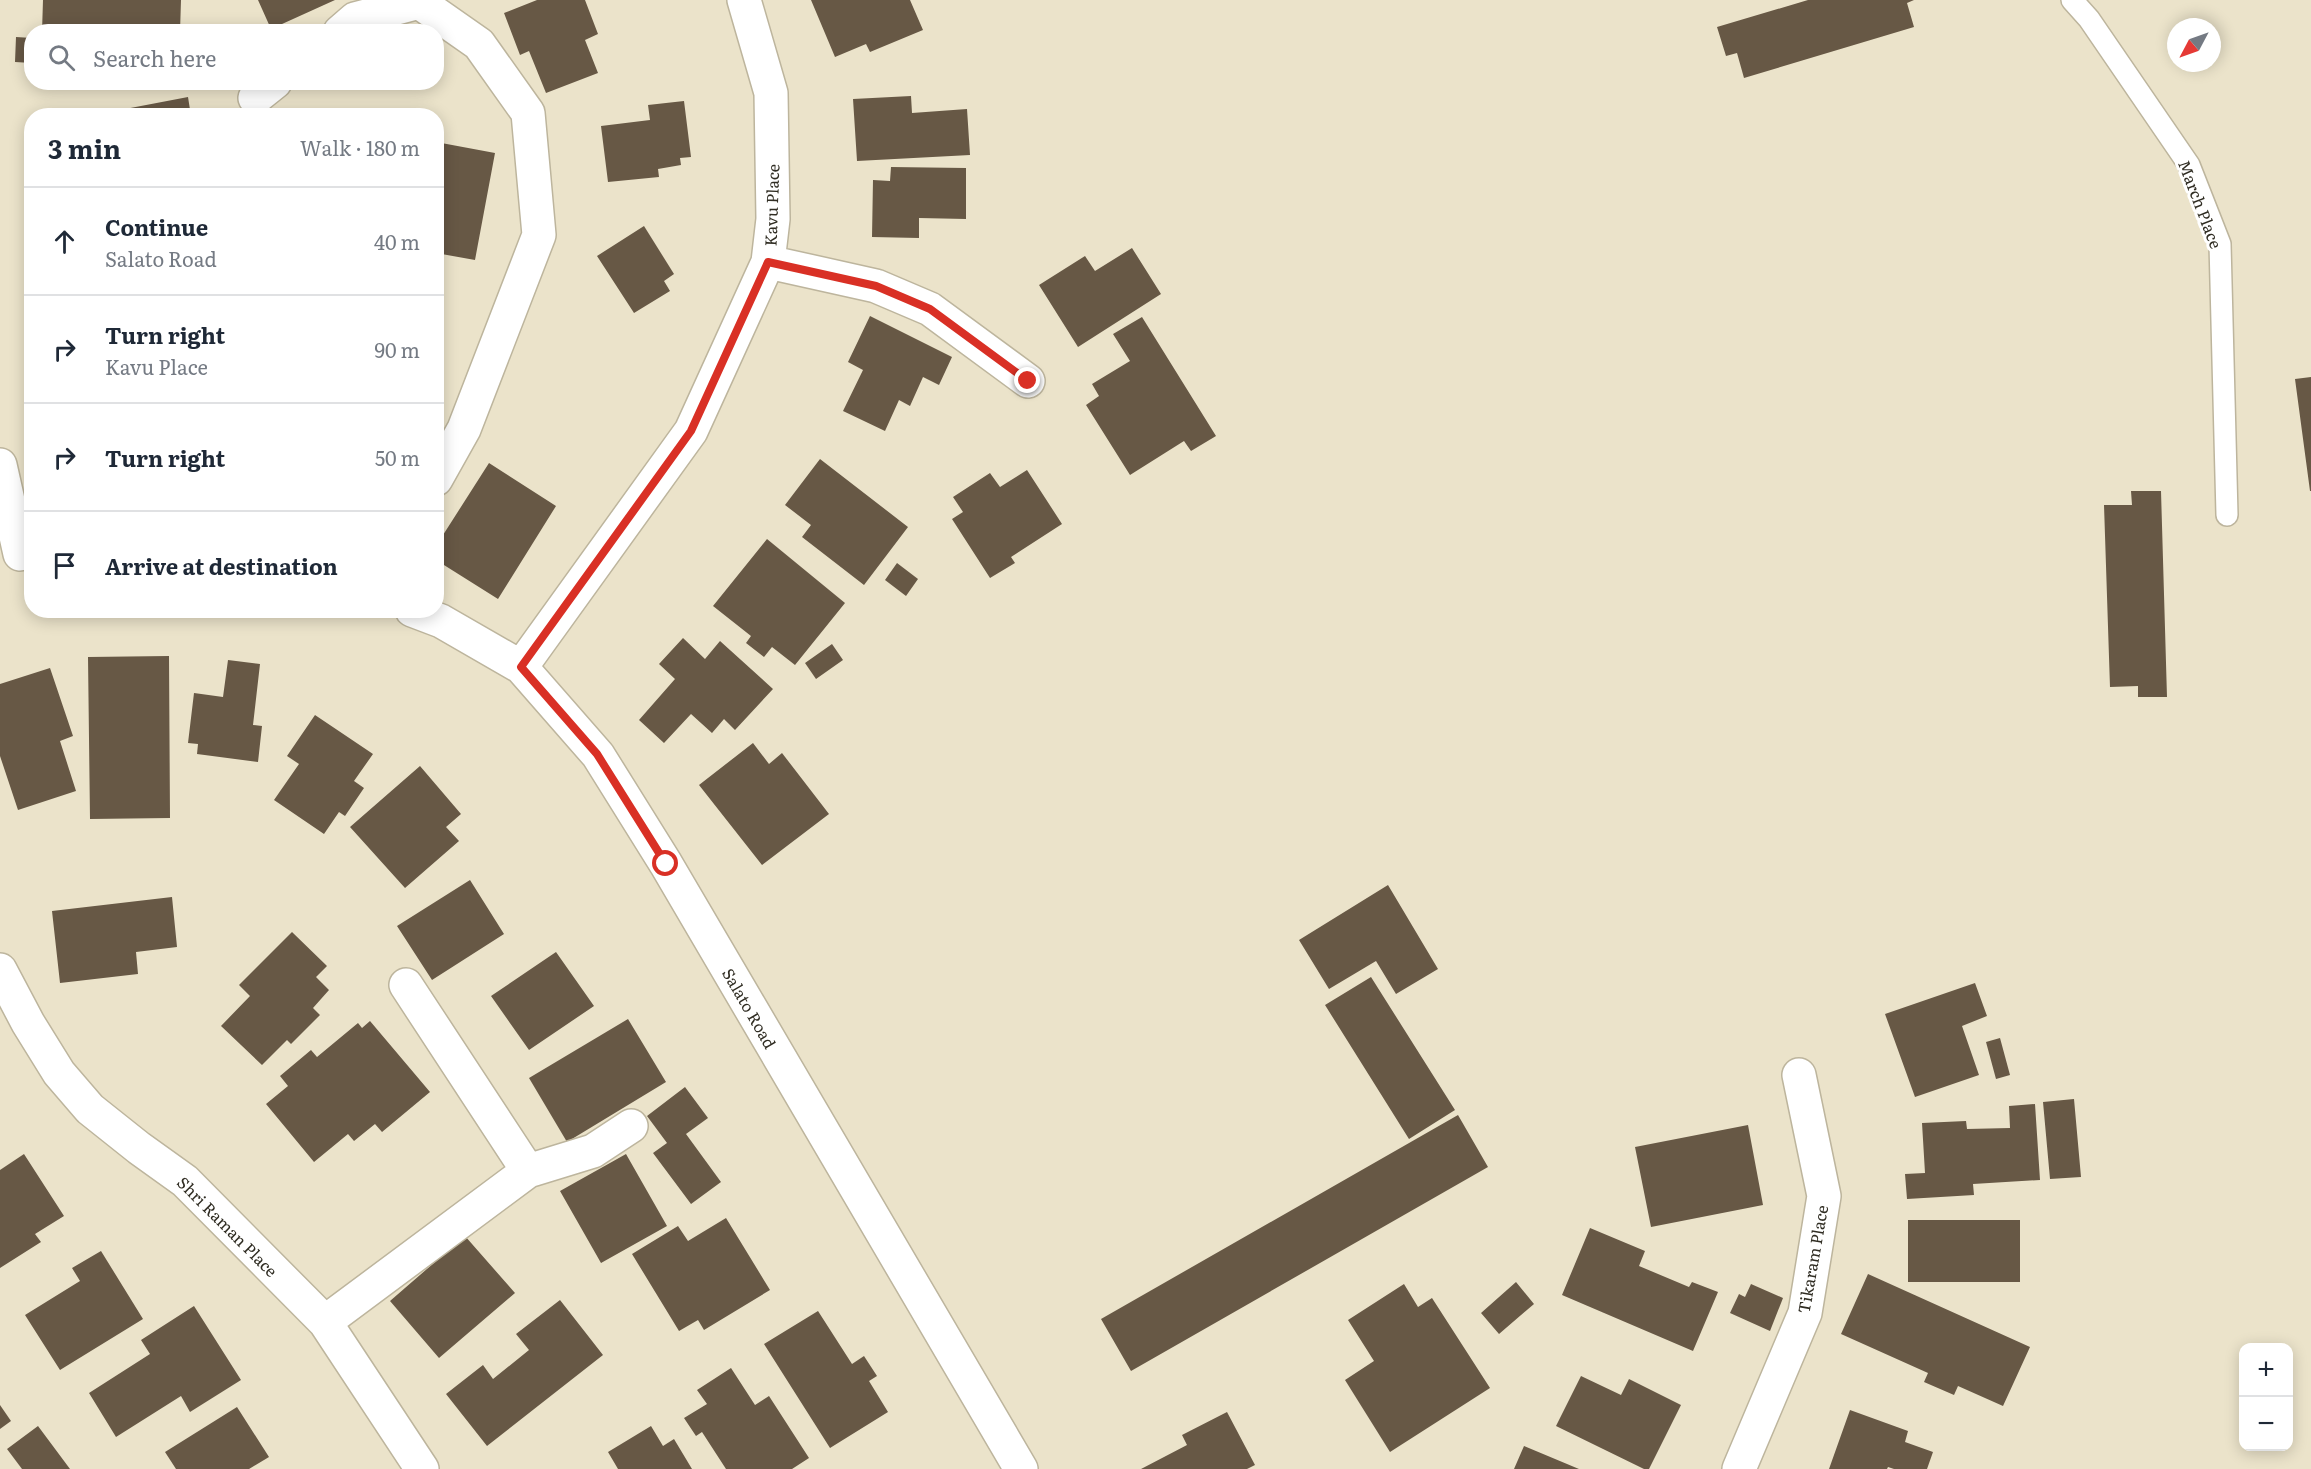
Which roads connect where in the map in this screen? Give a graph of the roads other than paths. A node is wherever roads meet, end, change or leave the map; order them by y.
1 (744, 0) edge
2 (2072, 0) edge
3 (349, 24) edge
4 (768, 262) junction
5 (1028, 381) dead end
6 (0, 465) edge
7 (444, 465) edge
8 (2228, 515) dead end
9 (17, 556) edge
10 (433, 618) edge
11 (521, 667) junction
12 (0, 970) edge
13 (406, 985) dead end
14 (1799, 1075) dead end
15 (631, 1126) dead end
16 (528, 1172) junction
17 (325, 1322) junction
18 (422, 1469) edge
19 (1021, 1469) edge
20 (1739, 1469) edge

1 - 4 street, Kavu Place
2 - 8 lane, March Place
3 - 7 street
4 - 5 street
4 - 11 street, Kavu Place
6 - 9 street
10 - 11 street, Salato Road
11 - 19 street, Salato Road
12 - 17 street, Shri Raman Place
13 - 16 street
14 - 20 street, Tikaram Place
15 - 16 street
16 - 17 street
17 - 18 street, Shri Raman Place

